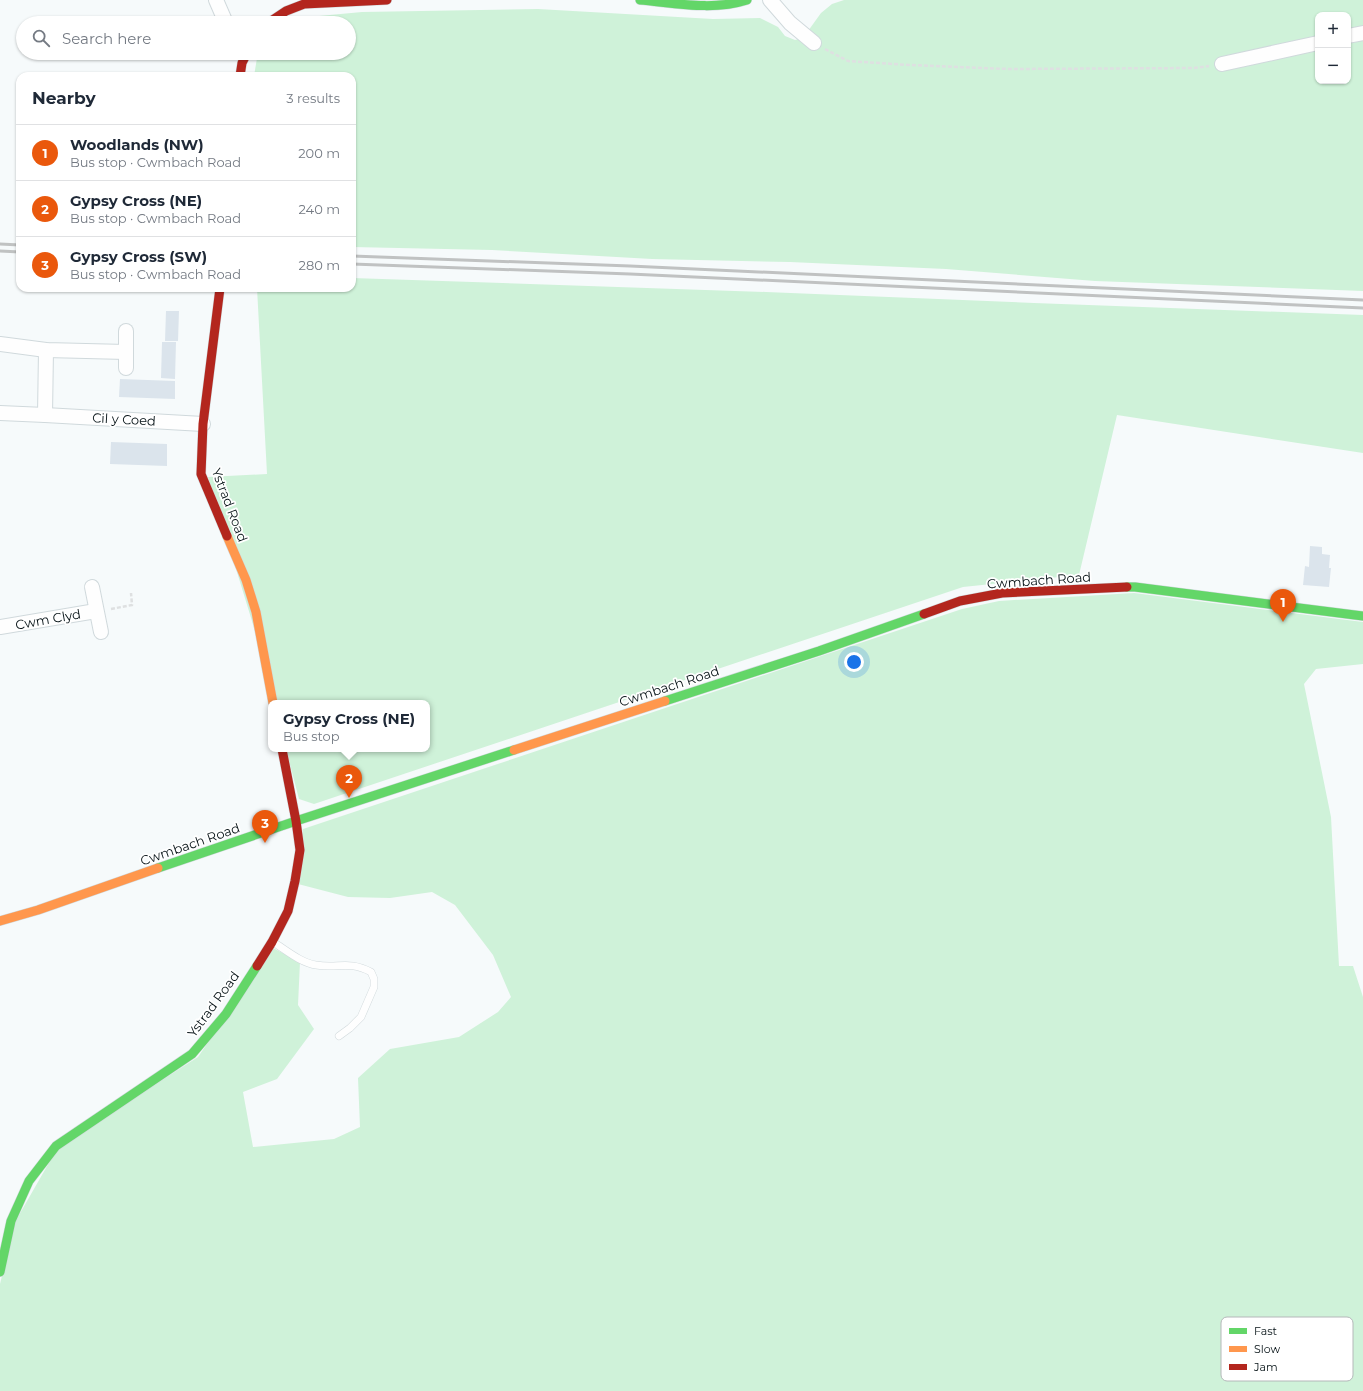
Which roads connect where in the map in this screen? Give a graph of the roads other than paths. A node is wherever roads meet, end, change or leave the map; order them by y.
1 (216, 0) edge
2 (388, 0) edge
3 (640, 0) edge
4 (747, 0) edge
5 (770, 0) edge
6 (301, 2) edge
7 (223, 16) edge
8 (278, 16) edge
9 (1363, 32) edge
10 (1351, 35) edge
11 (814, 43) road end
12 (1315, 44) edge
13 (1222, 64) road end
14 (220, 292) edge
15 (126, 331) dead end
16 (0, 344) edge
17 (46, 350) junction
18 (126, 352) junction
19 (126, 368) dead end
20 (0, 413) edge
21 (45, 415) junction
22 (203, 424) junction
23 (92, 587) dead end
24 (96, 611) junction
25 (1363, 616) edge
26 (0, 627) edge
27 (101, 632) dead end
28 (273, 700) edge
29 (283, 752) edge
30 (296, 821) junction
31 (0, 921) edge
32 (272, 942) junction
33 (339, 1036) dead end
34 (0, 1272) edge

1 - 7 street
2 - 6 main road
3 - 4 main road
5 - 11 street
6 - 8 main road
9 - 10 street
12 - 13 street
14 - 22 main road, Ystrad Road
15 - 18 street
16 - 17 street
17 - 18 street
17 - 21 street
18 - 19 street
20 - 21 street, Cil y Coed
21 - 22 street, Cil y Coed
22 - 28 main road, Ystrad Road
23 - 24 street, Cwm Clyd
24 - 26 street, Cwm Clyd
24 - 27 street, Cwm Clyd
25 - 30 main road, Cwmbach Road
29 - 30 main road, Ystrad Road
30 - 31 main road, Cwmbach Road
30 - 32 main road, Ystrad Road
32 - 33 lane
32 - 34 main road, Ystrad Road

